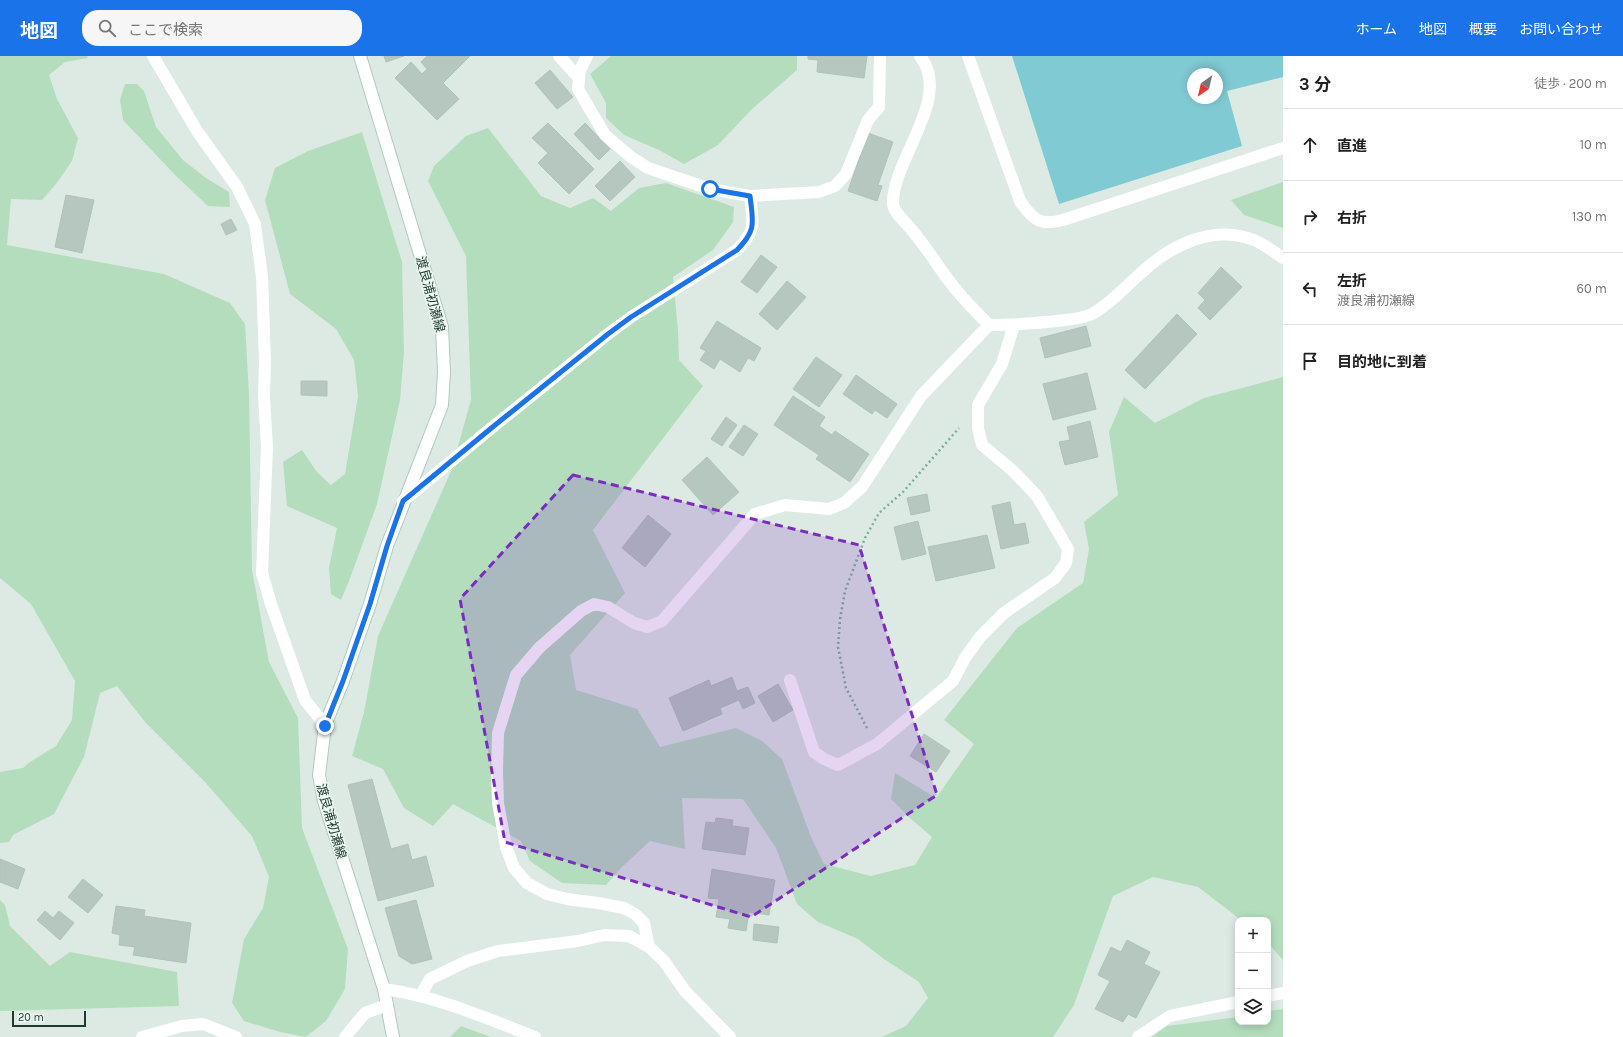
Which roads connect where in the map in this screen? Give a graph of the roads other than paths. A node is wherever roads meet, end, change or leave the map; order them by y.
1 (154, 56) edge
2 (360, 56) edge
3 (559, 56) edge
4 (587, 56) edge
5 (880, 56) edge
6 (920, 56) edge
7 (968, 56) edge
8 (579, 78) junction
9 (1283, 148) edge
10 (750, 196) junction
11 (1283, 258) edge
12 (1014, 325) junction
13 (989, 326) junction
14 (403, 501) junction
15 (790, 680) dead end
16 (325, 726) junction
17 (649, 947) junction
18 (384, 989) junction
19 (1283, 994) edge
20 (420, 996) junction
21 (1271, 996) edge
22 (1235, 1003) edge
23 (387, 1005) junction
24 (173, 1033) edge
25 (142, 1037) edge
26 (236, 1037) edge
27 (345, 1037) edge
28 (393, 1037) edge
29 (535, 1037) edge
30 (730, 1037) edge
31 (1138, 1037) edge

1 - 16 street
2 - 14 street, 渡良浦初瀬線
3 - 8 street
4 - 8 street
5 - 10 street
6 - 13 street
7 - 9 street
8 - 10 street
10 - 14 street
11 - 12 street
12 - 13 street
12 - 15 street
13 - 17 street
14 - 16 street, 渡良浦初瀬線
16 - 18 street, 渡良浦初瀬線
17 - 20 street
17 - 30 street
18 - 20 street
18 - 23 street, 渡良浦初瀬線
19 - 21 street
20 - 29 street
22 - 31 street
23 - 27 street
23 - 28 street, 渡良浦初瀬線
24 - 25 street
24 - 26 street

